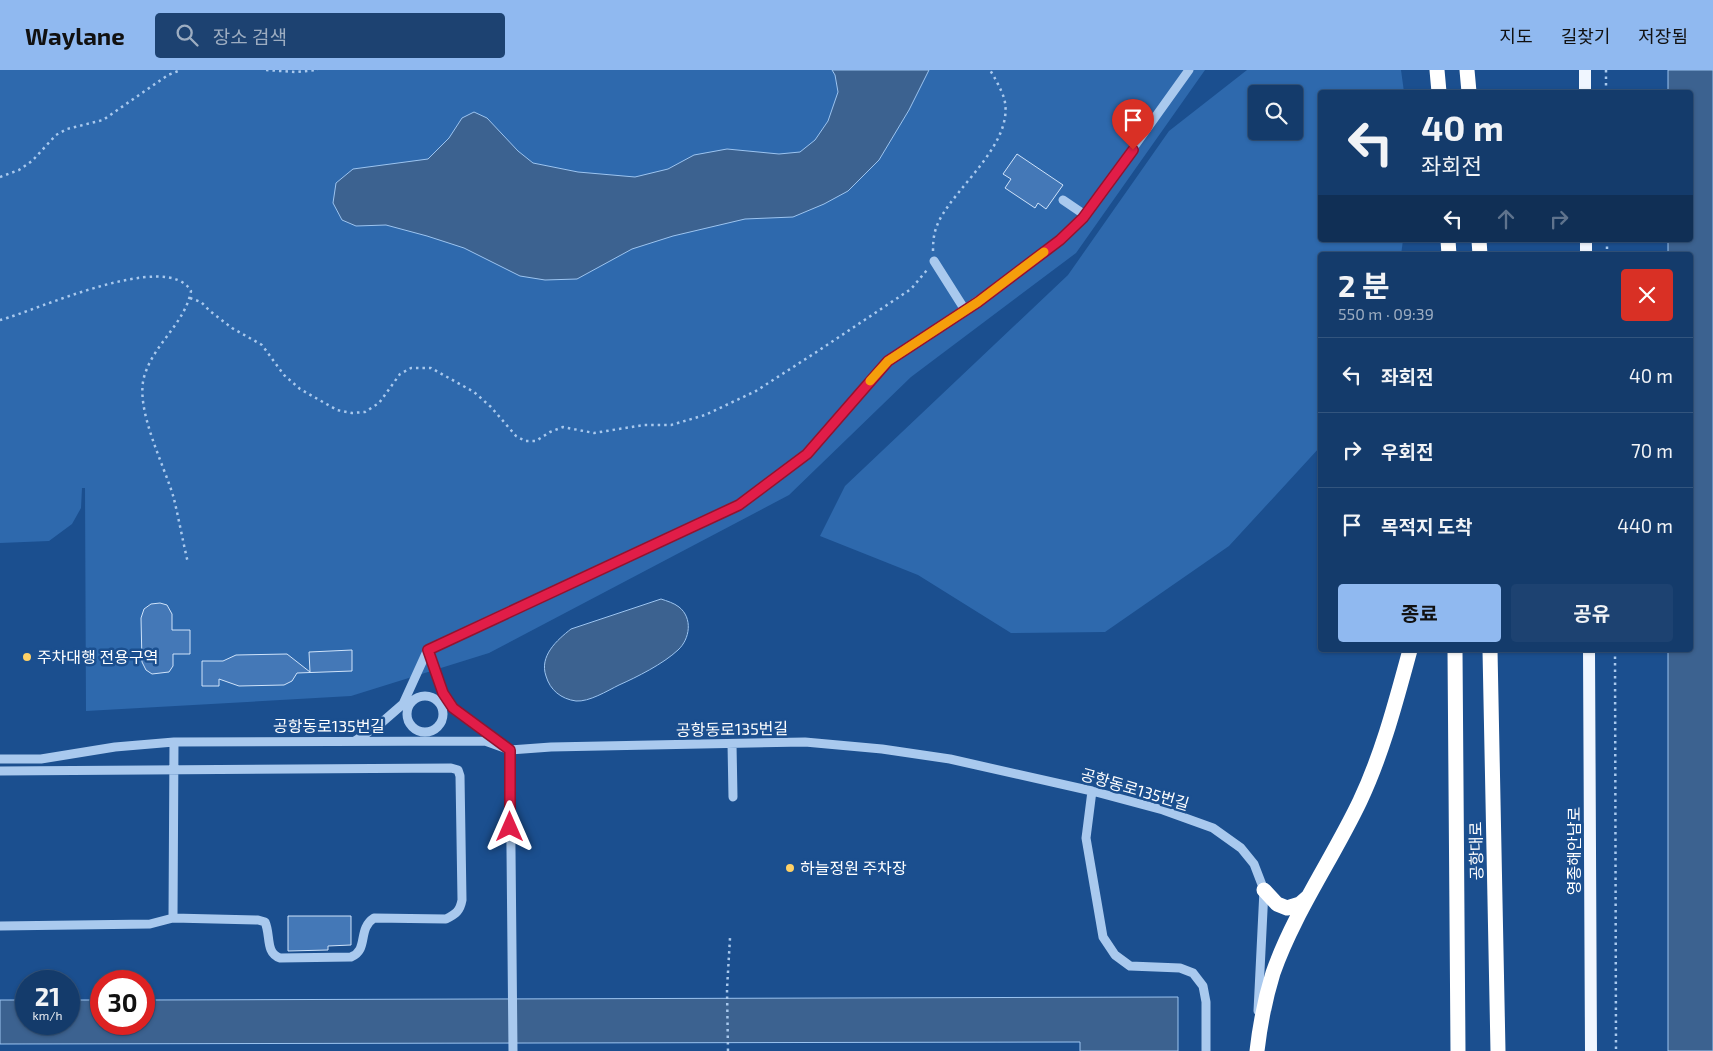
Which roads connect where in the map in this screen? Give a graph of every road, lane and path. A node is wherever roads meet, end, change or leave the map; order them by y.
1 (181, 70) edge
2 (266, 70) edge
3 (318, 70) edge
4 (990, 70) edge
5 (1189, 70) edge
6 (1437, 70) edge
7 (1467, 70) edge
8 (1585, 70) edge
9 (1606, 70) edge
10 (1439, 90) edge
11 (1469, 90) edge
12 (1585, 90) edge
13 (1606, 90) edge
14 (0, 177) edge
15 (1063, 200) dead end
16 (1085, 215) junction
17 (934, 261) junction
18 (190, 298) junction
19 (966, 310) junction
20 (0, 320) edge
21 (188, 563) dead end
22 (428, 650) junction
23 (1409, 652) edge
24 (1455, 652) edge
25 (1490, 652) edge
26 (1589, 652) edge
27 (1615, 652) edge
28 (445, 703) junction
29 (406, 706) junction
30 (426, 736) junction
31 (355, 741) junction
32 (174, 742) junction
33 (732, 744) junction
34 (510, 750) junction
35 (0, 759) edge
36 (174, 770) junction
37 (0, 772) edge
38 (1092, 791) junction
39 (733, 797) dead end
40 (1264, 890) junction
41 (1314, 890) junction
42 (173, 918) junction
43 (0, 926) edge
44 (730, 938) dead end
45 (513, 1051) edge
46 (728, 1051) edge
47 (1206, 1051) edge
48 (1256, 1051) edge
49 (1458, 1051) edge
50 (1498, 1051) edge
51 (1591, 1051) edge
52 (1616, 1051) edge

1 - 14 path
2 - 3 path
4 - 17 path
5 - 16 street
6 - 10 highway
7 - 11 highway
8 - 12 main road
9 - 13 path
15 - 16 street
16 - 19 street
17 - 18 path
17 - 19 street
18 - 20 path
18 - 21 path
19 - 22 street
22 - 28 street
22 - 29 street
23 - 41 highway
24 - 49 highway, 공항대로
25 - 50 highway, 공항대로
26 - 51 main road, 영종해안남로
27 - 52 path
28 - 29 street
28 - 30 street
28 - 34 street
29 - 30 street
29 - 31 street
30 - 31 street, 공항동로135번길
30 - 34 street, 공항동로135번길
31 - 32 street, 공항동로135번길
32 - 35 street, 공항동로135번길
32 - 36 street
33 - 34 street, 공항동로135번길
33 - 38 street, 공항동로135번길
33 - 39 street
34 - 45 street
36 - 37 street
36 - 42 street
36 - 42 street
38 - 40 street, 공항동로135번길
38 - 47 street
40 - 41 highway
40 - 48 street, 공항동로135번길
41 - 48 highway
42 - 43 street
44 - 46 path

